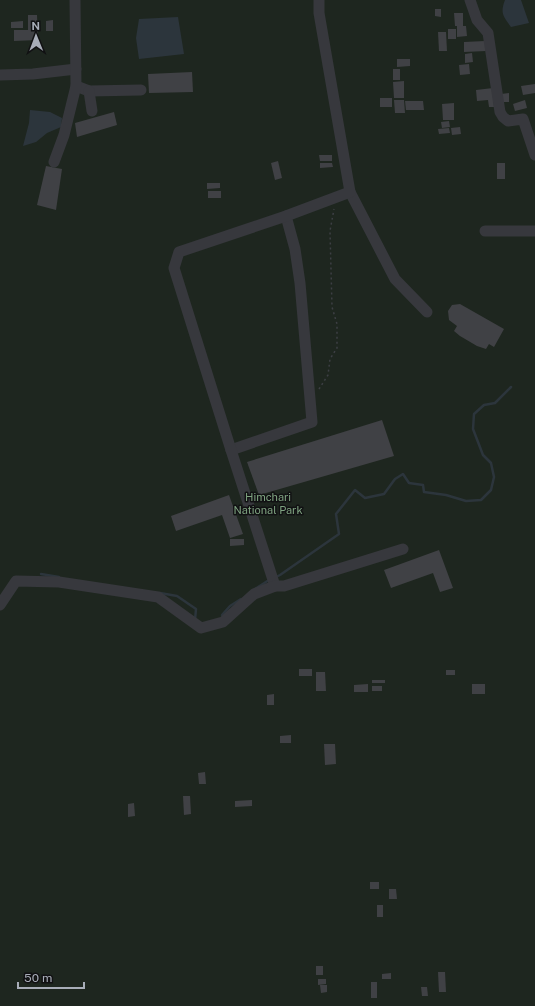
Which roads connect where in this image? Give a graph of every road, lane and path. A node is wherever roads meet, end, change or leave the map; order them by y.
1 (75, 0) edge
2 (319, 0) edge
3 (470, 0) edge
4 (76, 69) junction
5 (0, 75) edge
6 (76, 86) junction
7 (141, 90) dead end
8 (89, 91) junction
9 (92, 111) dead end
10 (535, 155) edge
11 (54, 162) dead end
12 (350, 192) junction
13 (336, 197) junction
14 (286, 216) junction
15 (485, 231) dead end
16 (535, 231) edge
17 (427, 312) dead end
18 (310, 402) junction
19 (231, 450) junction
20 (403, 549) dead end
21 (275, 586) junction
22 (0, 606) edge

1 - 4 street
2 - 12 street
3 - 10 street
4 - 5 street
4 - 6 street
6 - 8 street
6 - 11 street
7 - 8 street
8 - 9 street
12 - 13 street
12 - 17 street
13 - 14 street
13 - 18 path
14 - 18 street
14 - 19 street
15 - 16 street
18 - 19 street
19 - 21 street
20 - 21 street
21 - 22 street

